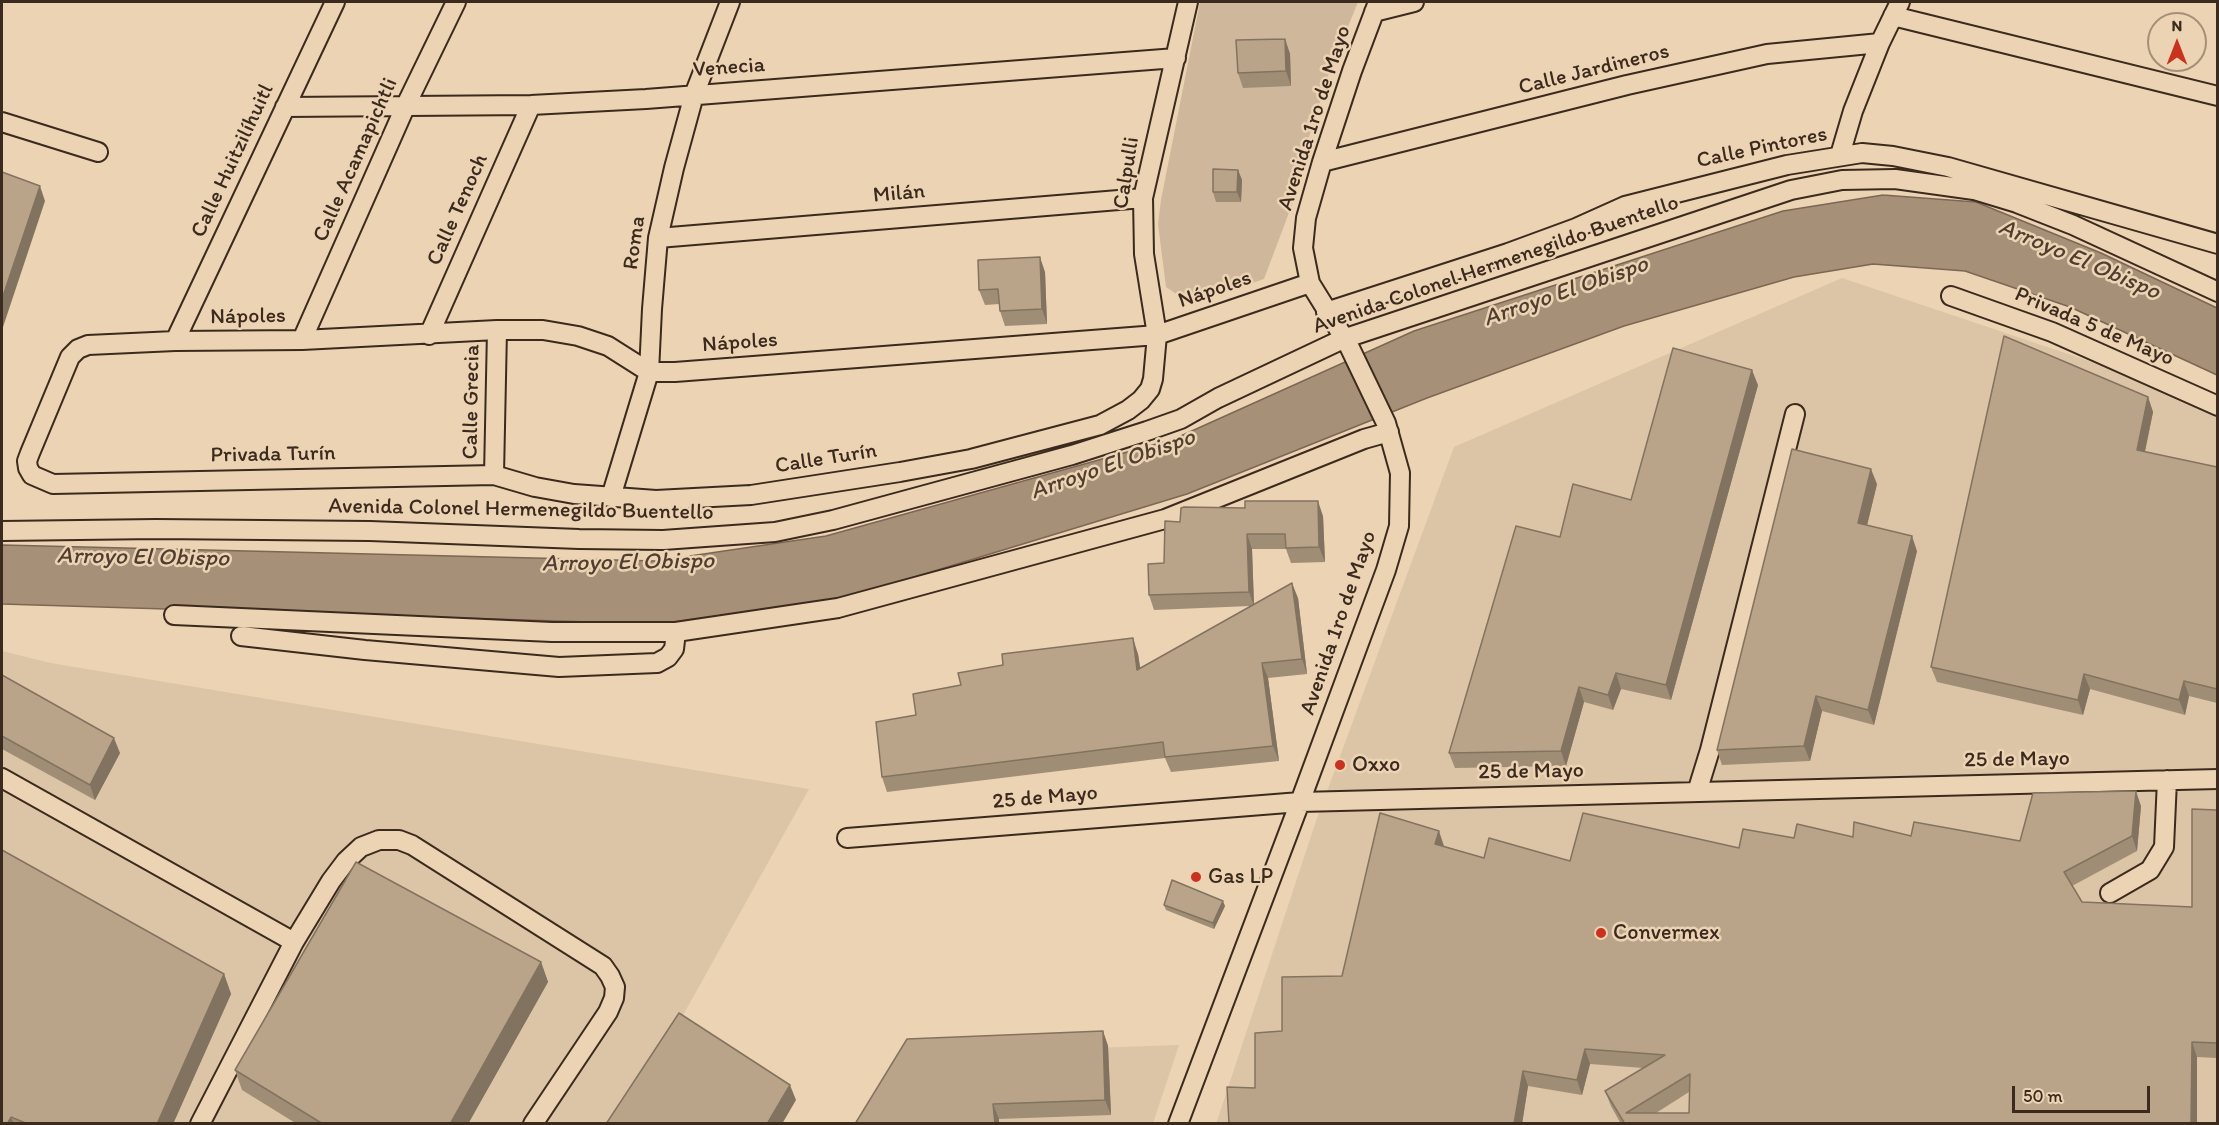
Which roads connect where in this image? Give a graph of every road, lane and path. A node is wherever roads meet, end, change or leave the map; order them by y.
1 (335, 2) edge
2 (456, 2) edge
3 (730, 2) edge
4 (1188, 2) edge
5 (1414, 2) edge
6 (1376, 7) edge
7 (1896, 9) edge
8 (1880, 42) junction
9 (1176, 58) junction
10 (693, 95) junction
11 (2217, 96) edge
12 (406, 105) junction
13 (531, 105) junction
14 (285, 107) junction
15 (2, 122) edge
16 (98, 152) dead end
17 (1840, 155) junction
18 (1322, 162) junction
19 (1143, 198) junction
20 (658, 238) junction
21 (2217, 244) edge
22 (1310, 283) junction
23 (2217, 292) edge
24 (1951, 296) dead end
25 (1326, 312) junction
26 (497, 330) junction
27 (429, 335) junction
28 (1157, 335) junction
29 (302, 340) junction
30 (175, 341) junction
31 (1346, 343) junction
32 (649, 372) junction
33 (1150, 389) joint
34 (2217, 406) edge
35 (1794, 414) dead end
36 (1388, 428) junction
37 (494, 475) junction
38 (52, 484) joint
39 (611, 497) junction
40 (2, 531) edge
41 (174, 615) dead end
42 (676, 632) junction
43 (241, 636) dead end
44 (2, 778) edge
45 (2217, 779) edge
46 (2168, 780) junction
47 (1697, 792) junction
48 (1300, 802) junction
49 (847, 838) dead end
50 (2110, 893) dead end
51 (294, 942) junction
52 (200, 1124) edge
53 (532, 1124) edge
54 (1178, 1124) edge

1 - 14 street, Calle Huitzilíhuitl
2 - 12 street, Calle Acamapichtli
3 - 10 street, Roma
4 - 9 street, Calpulli
5 - 6 street
6 - 18 street, Avenida 1ro de Mayo
7 - 8 street
7 - 11 street
8 - 17 street
8 - 18 street, Calle Jardineros
9 - 10 street, Venecia
9 - 19 street, Calpulli
10 - 13 street, Venecia
10 - 20 street, Roma
12 - 13 street, Venecia
12 - 14 street, Venecia
12 - 29 street, Calle Acamapichtli
13 - 27 street, Calle Tenoch
14 - 30 street, Calle Huitzilíhuitl
15 - 16 street
17 - 21 street, Calle Pintores
17 - 25 street, Calle Pintores
18 - 22 street, Avenida 1ro de Mayo
19 - 20 street, Milán
19 - 28 street, Calpulli
20 - 32 street, Roma
22 - 25 street, Avenida 1ro de Mayo
22 - 28 street, Nápoles
23 - 31 street, Avenida Colonel Hermenegildo Buentello
24 - 34 street, Privada 5 de Mayo
25 - 31 street, Avenida 1ro de Mayo
26 - 27 street, Nápoles
26 - 32 street, Nápoles
26 - 37 street, Calle Grecia
27 - 29 street, Nápoles
28 - 32 street, Nápoles
28 - 33 street, Calpulli
29 - 30 street, Nápoles
30 - 38 street, Nápoles
31 - 36 street, Avenida 1ro de Mayo
31 - 40 street, Avenida Colonel Hermenegildo Buentello
32 - 39 street, Roma
33 - 39 street, Calle Turín
35 - 47 street
36 - 42 street
36 - 48 street, Avenida 1ro de Mayo
37 - 38 street, Privada Turín
37 - 39 street, Calle Turín
41 - 42 street
42 - 43 street
44 - 51 street
45 - 46 street, 25 de Mayo
46 - 47 street, 25 de Mayo
46 - 50 street
47 - 48 street, 25 de Mayo
48 - 49 street, 25 de Mayo
48 - 54 street, Avenida 1ro de Mayo
51 - 52 street
51 - 53 street

